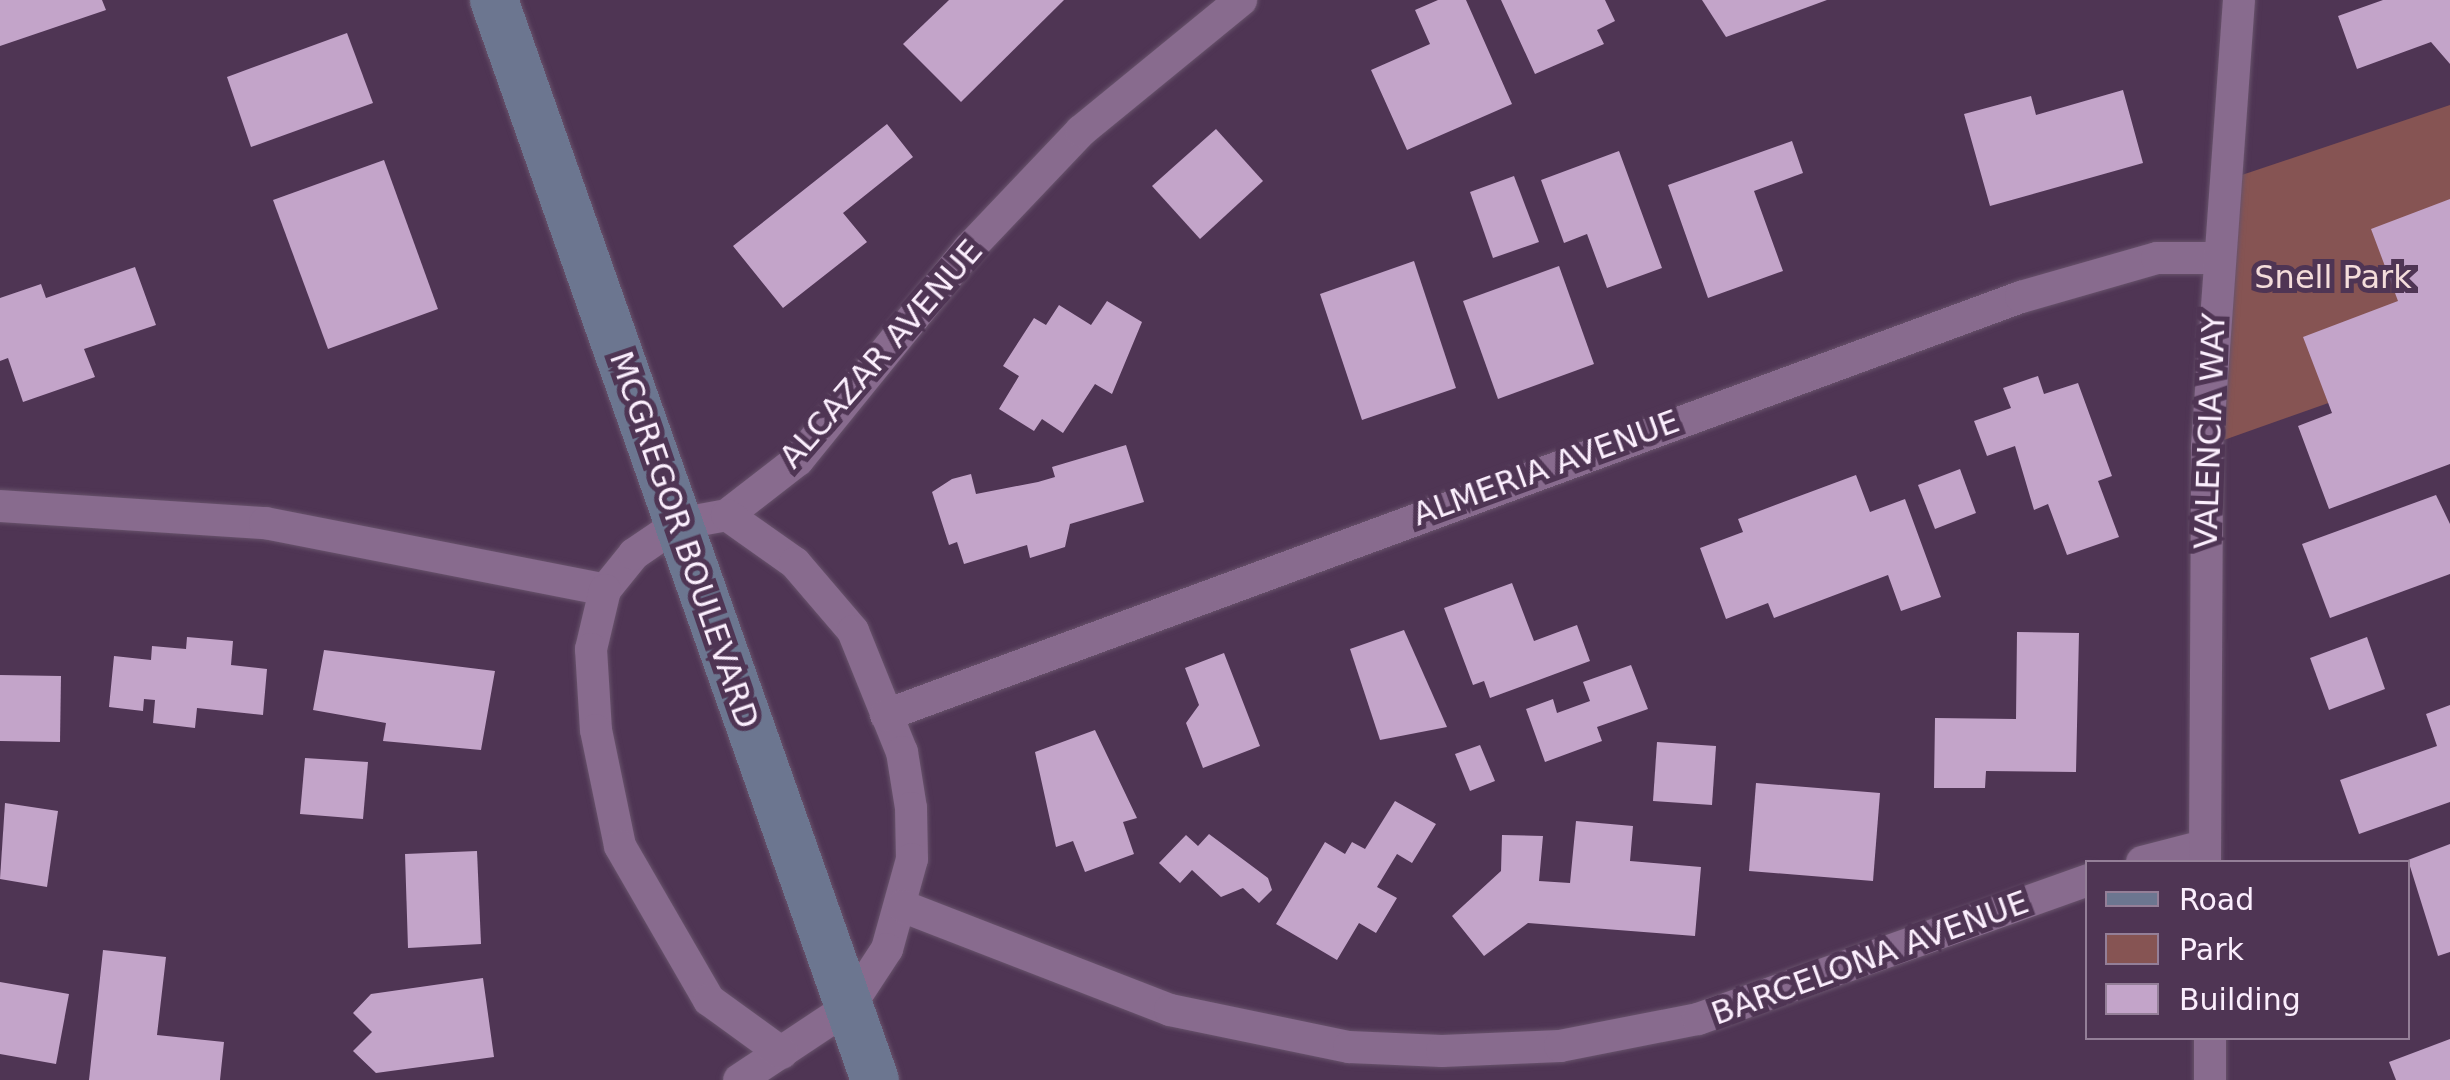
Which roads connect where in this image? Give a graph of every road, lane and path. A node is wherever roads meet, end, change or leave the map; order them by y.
1 (494, 0) edge
2 (1241, 0) edge
3 (2239, 0) edge
4 (2216, 258) junction
5 (0, 506) edge
6 (727, 515) junction
7 (678, 524) junction
8 (605, 590) junction
9 (886, 715) junction
10 (2205, 854) edge
11 (2158, 860) edge
12 (2085, 881) edge
13 (902, 906) junction
14 (849, 1007) junction
15 (2210, 1040) edge
16 (782, 1053) junction
17 (739, 1080) edge
18 (875, 1080) edge
19 (2210, 1080) edge

1 - 7 main road, MCGREGOR BOULEVARD
2 - 6 street, ALCAZAR AVENUE
3 - 4 street, VALENCIA WAY
4 - 9 street, ALMERIA AVENUE
4 - 10 street, VALENCIA WAY
5 - 8 street
6 - 7 street, ALCAZAR AVENUE
6 - 9 street
7 - 8 street, ALCAZAR AVENUE
7 - 14 main road, MCGREGOR BOULEVARD
8 - 16 street
9 - 13 street
10 - 11 street
12 - 13 street, BARCELONA AVENUE
13 - 14 street
14 - 16 street
14 - 18 main road, MCGREGOR BOULEVARD
15 - 19 street
16 - 17 street

